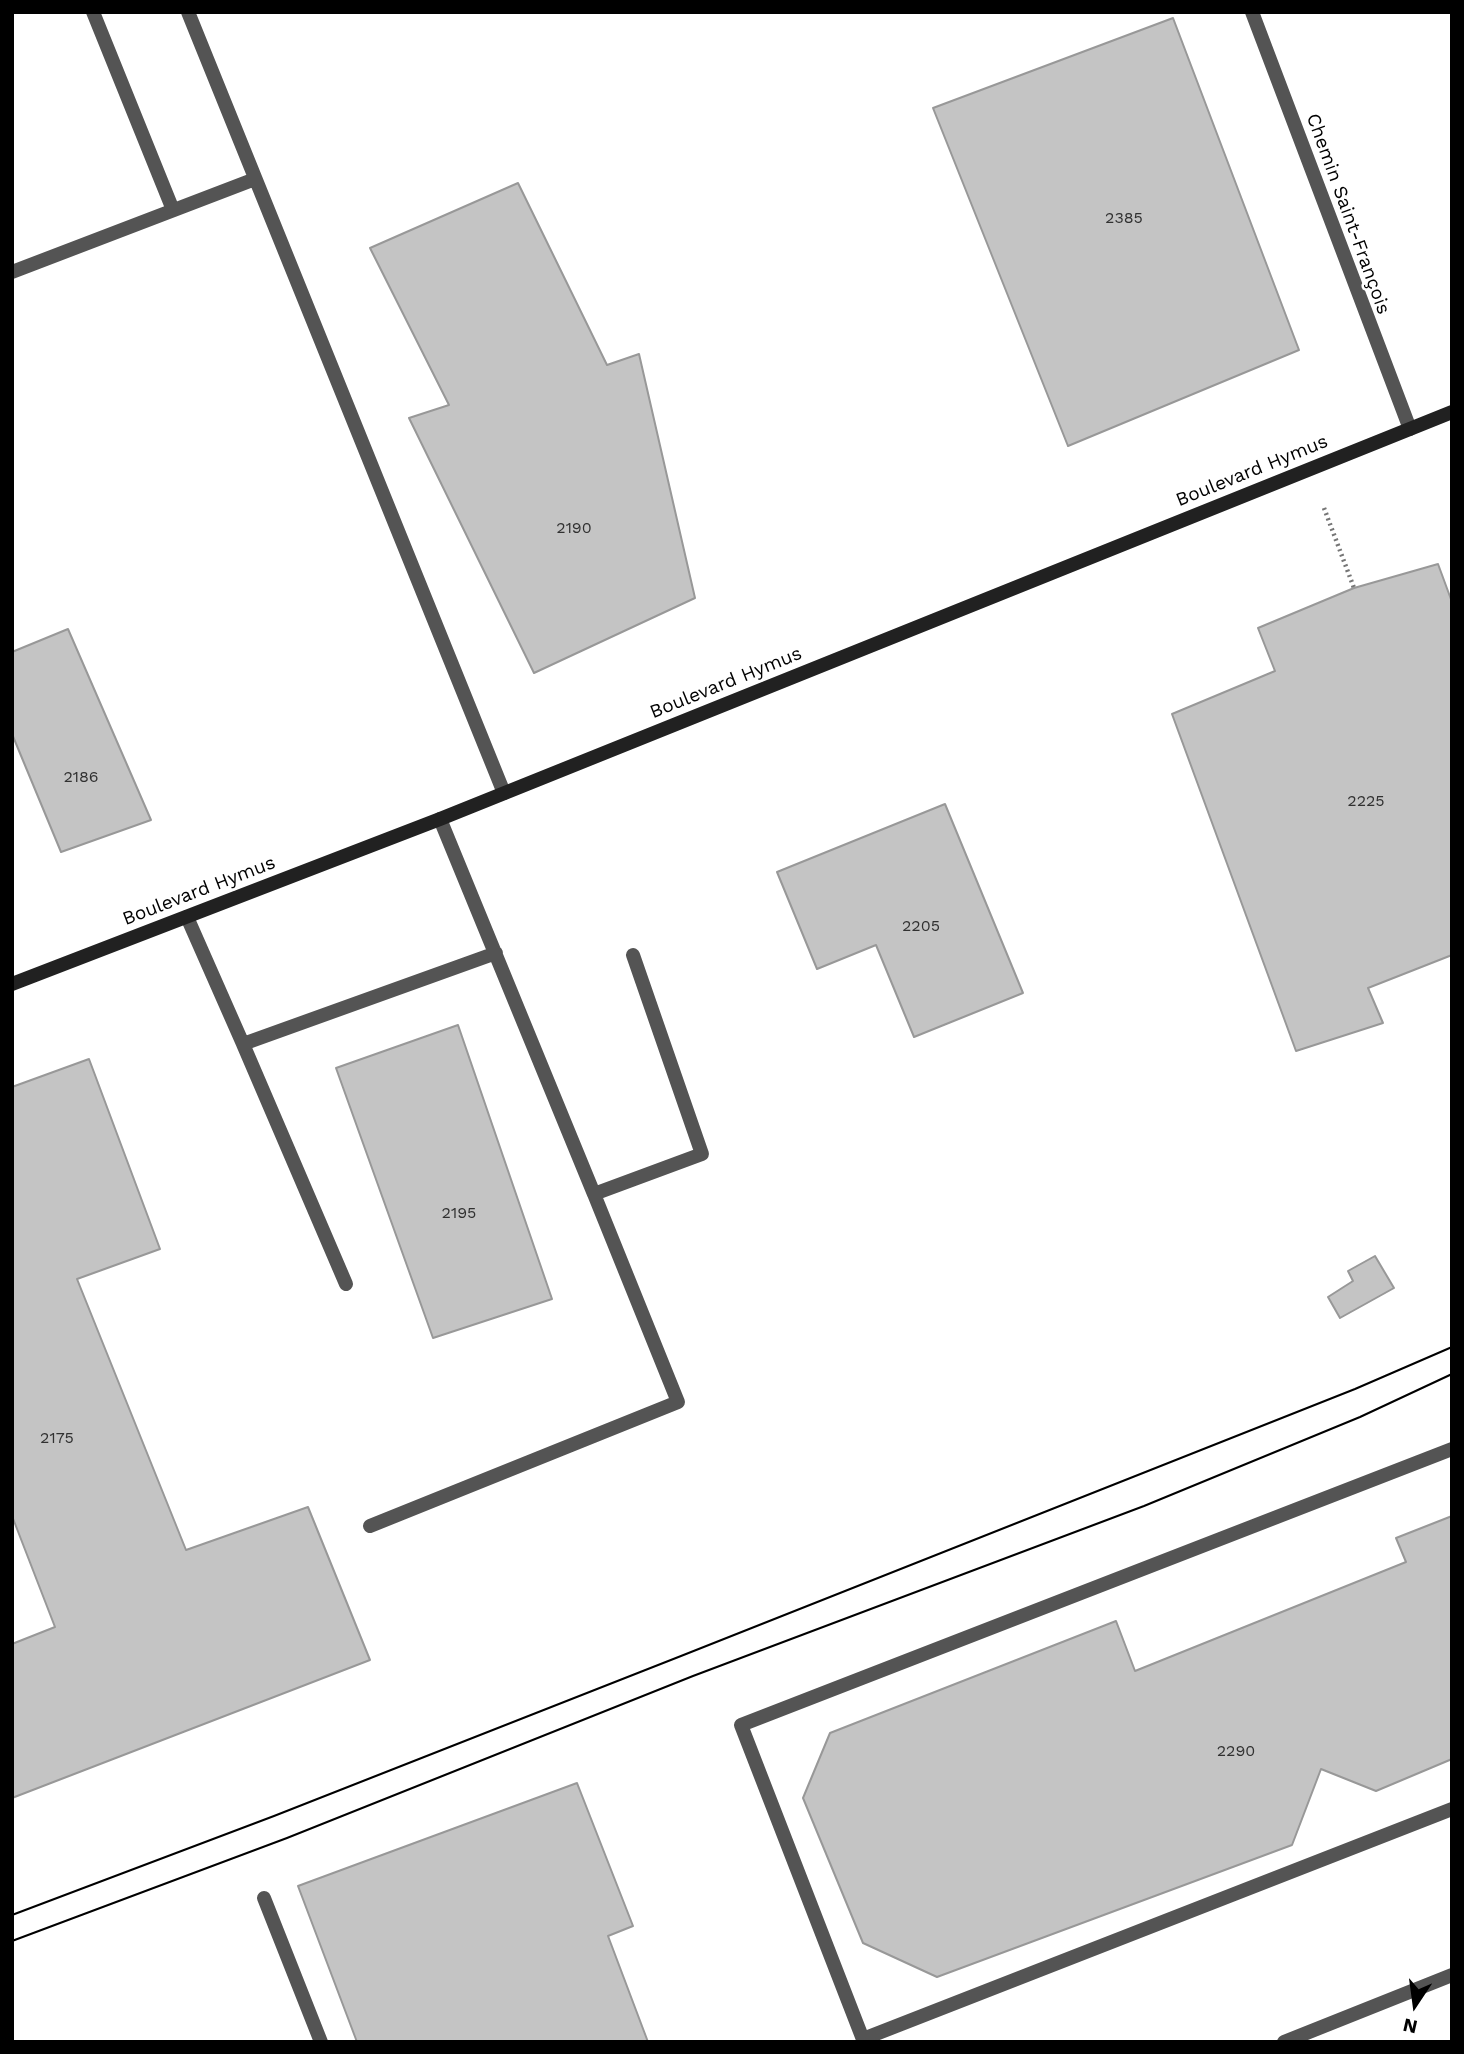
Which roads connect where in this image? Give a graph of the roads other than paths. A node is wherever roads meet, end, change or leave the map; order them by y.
1 (93, 12) edge
2 (188, 12) edge
3 (1252, 12) edge
4 (255, 179) junction
5 (173, 210) junction
6 (12, 272) edge
7 (1452, 412) edge
8 (1409, 429) junction
9 (504, 793) junction
10 (440, 819) junction
11 (187, 917) junction
12 (496, 953) junction
13 (633, 955) dead end
14 (12, 984) edge
15 (243, 1044) junction
16 (594, 1194) junction
17 (346, 1284) dead end
18 (1452, 1449) edge
19 (370, 1526) dead end
20 (1452, 1809) edge
21 (264, 1898) dead end
22 (1452, 1975) edge
23 (864, 2040) edge
24 (321, 2042) edge
25 (1284, 2042) edge

1 - 5 street
2 - 4 street
3 - 8 street, Chemin Saint-François
4 - 5 street
4 - 9 street
5 - 6 street
7 - 8 street, Boulevard Hymus
8 - 9 street, Boulevard Hymus
9 - 10 street, Boulevard Hymus
10 - 11 street, Boulevard Hymus
10 - 12 street
11 - 14 street, Boulevard Hymus
11 - 15 street
12 - 15 street
12 - 16 street
13 - 16 street
15 - 17 street
16 - 19 street
18 - 23 street
20 - 23 street
21 - 24 street
22 - 25 street

